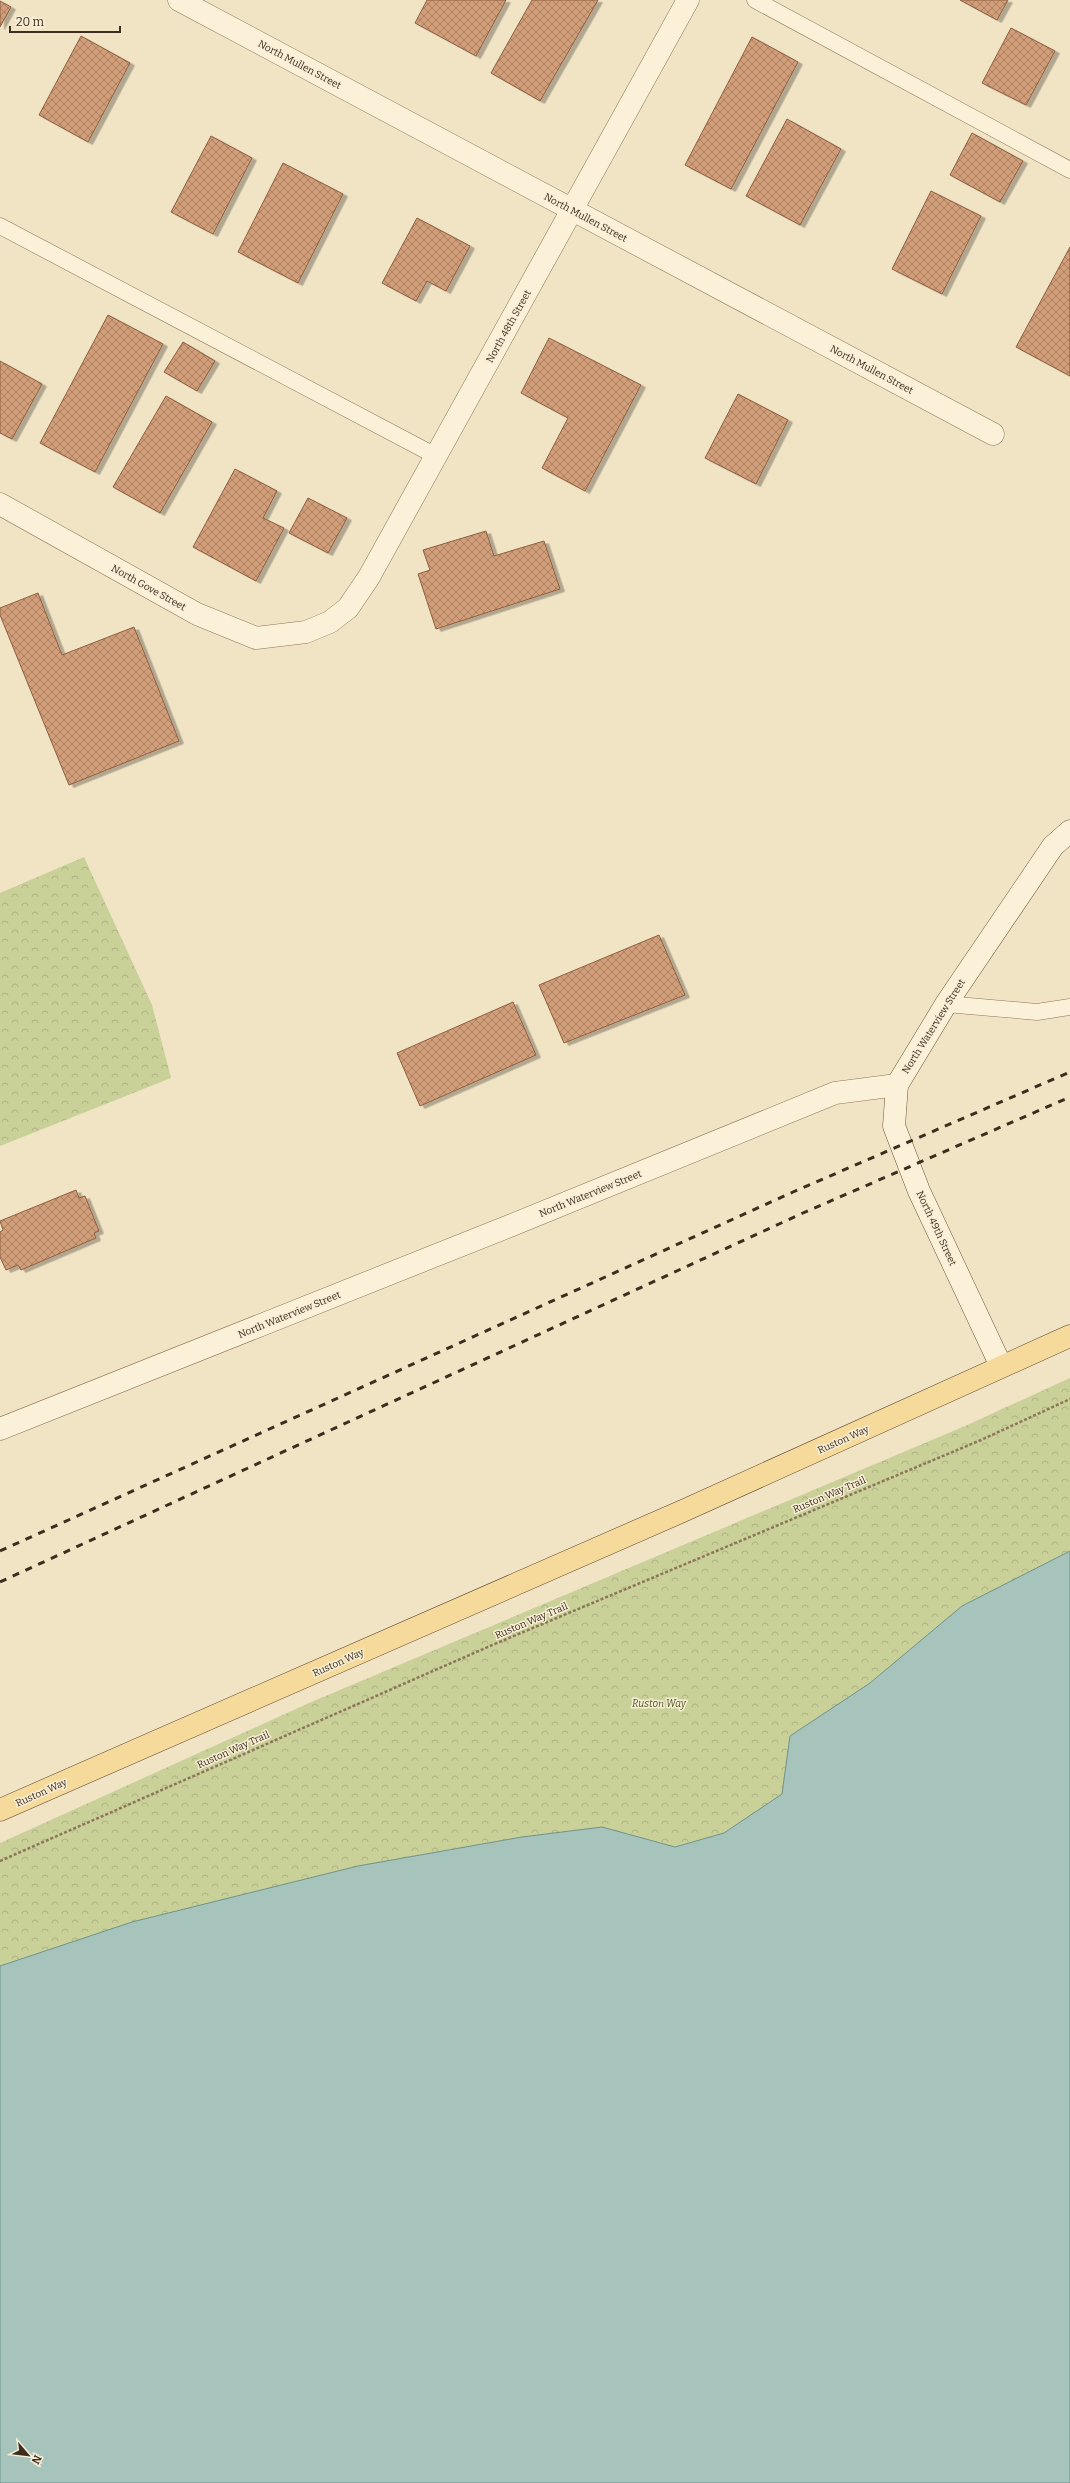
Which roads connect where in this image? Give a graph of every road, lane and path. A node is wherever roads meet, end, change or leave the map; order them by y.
1 (179, 0) edge
2 (688, 0) edge
3 (755, 0) edge
4 (1070, 170) edge
5 (572, 210) junction
6 (0, 226) edge
7 (993, 434) dead end
8 (436, 456) junction
9 (0, 504) edge
10 (306, 632) joint
11 (1070, 831) edge
12 (946, 1004) junction
13 (1070, 1007) edge
14 (897, 1084) junction
15 (1070, 1336) edge
16 (1001, 1366) junction
17 (1070, 1399) edge
18 (0, 1429) edge
19 (0, 1810) edge
20 (0, 1861) edge

1 - 5 street, North Mullen Street
2 - 5 street, North 48th Street
3 - 4 lane
5 - 7 street, North Mullen Street
5 - 8 street, North 48th Street
6 - 8 lane
8 - 10 street, North 48th Street
9 - 10 street, North Gove Street
11 - 12 street, North Waterview Street
12 - 13 lane
12 - 14 street, North Waterview Street
14 - 16 street, North 49th Street
14 - 18 street, North Waterview Street
15 - 16 main road, Ruston Way
16 - 19 main road, Ruston Way
17 - 20 path, Ruston Way Trail

